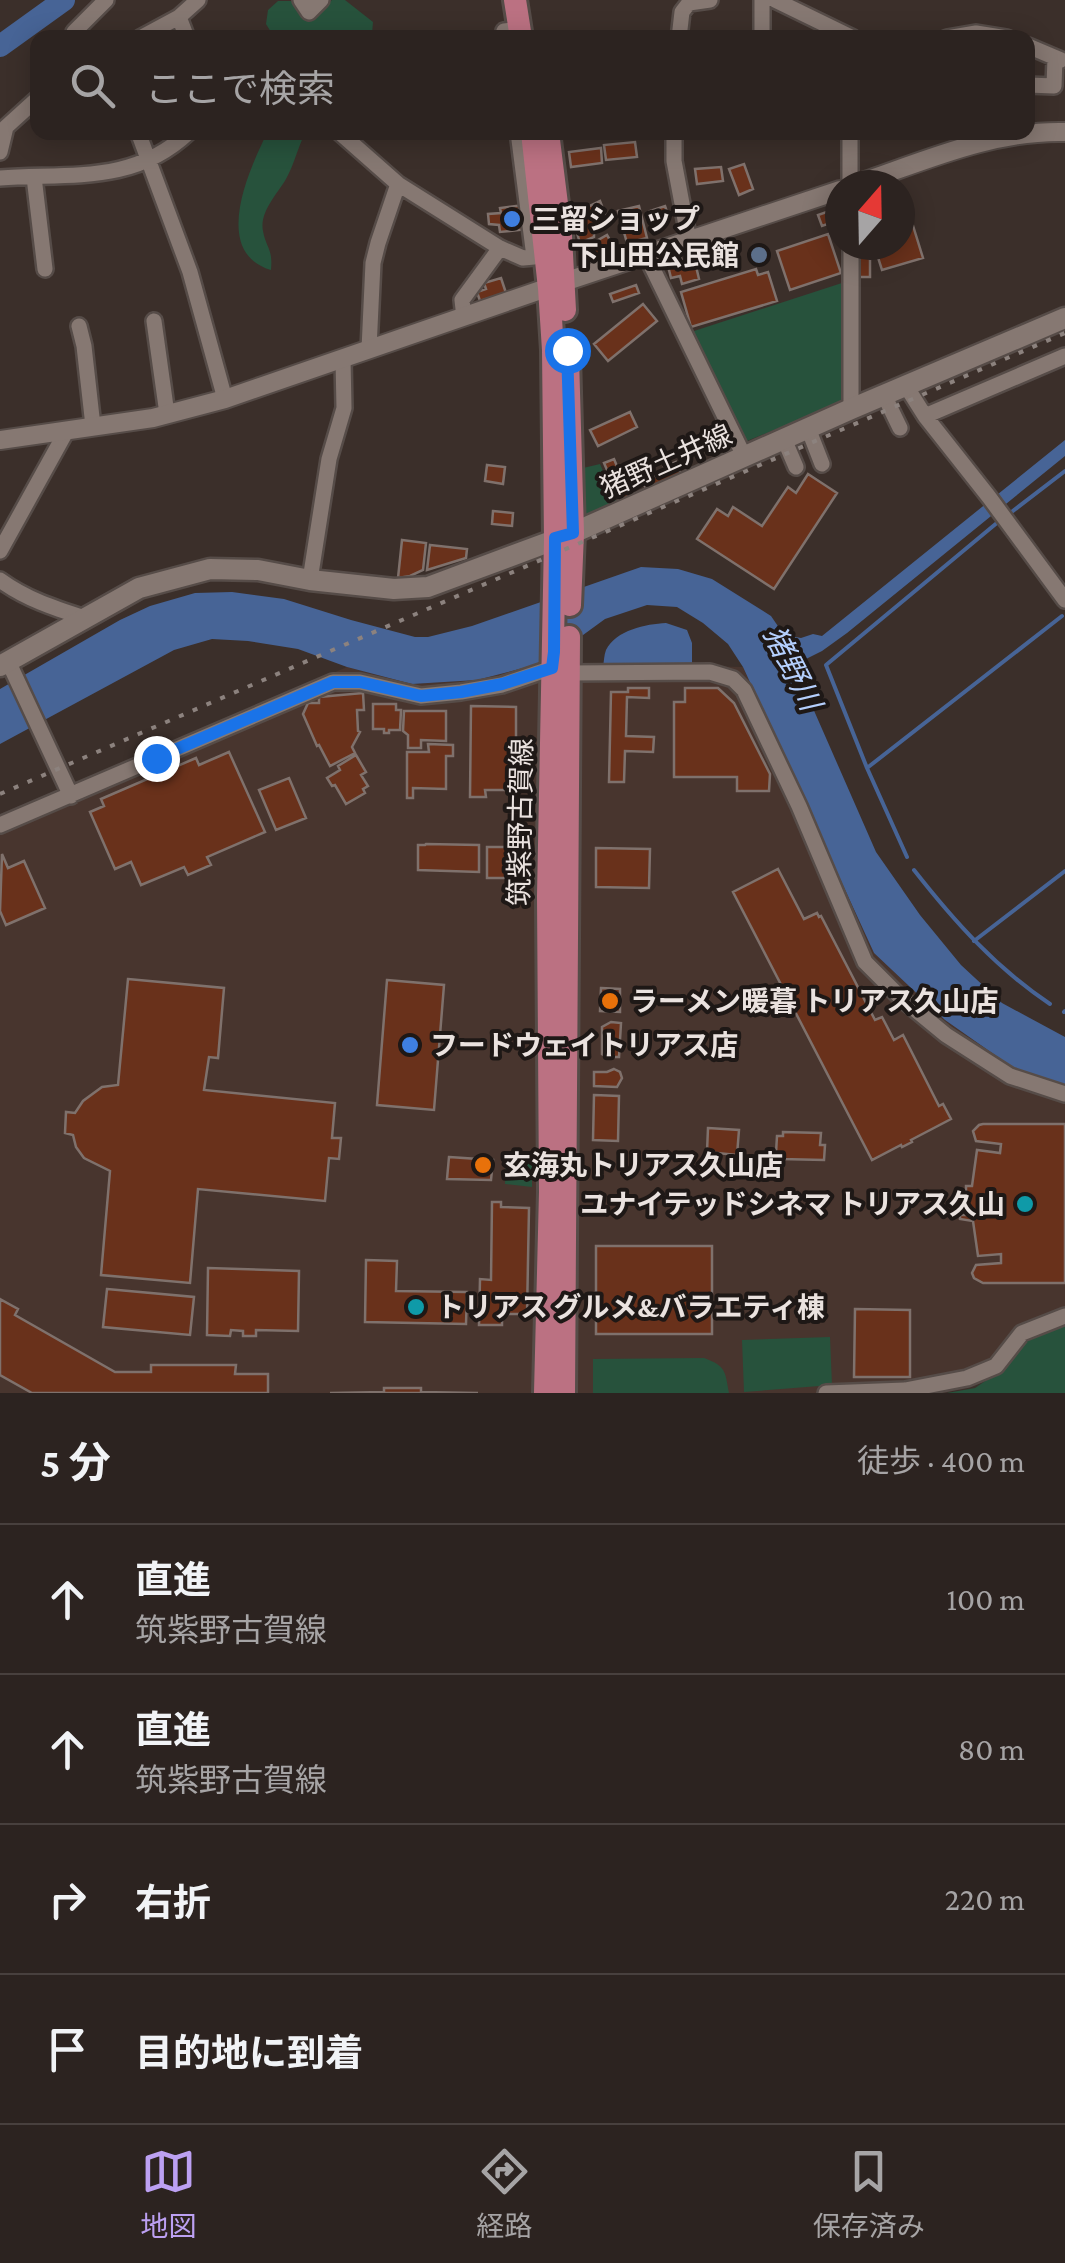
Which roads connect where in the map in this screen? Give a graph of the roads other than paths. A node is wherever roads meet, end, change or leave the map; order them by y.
1 (106, 0) edge
2 (198, 0) edge
3 (301, 0) edge
4 (321, 0) edge
5 (515, 0) edge
6 (530, 0) edge
7 (710, 0) edge
8 (762, 0) edge
9 (775, 0) edge
10 (178, 17) junction
11 (76, 30) edge
12 (154, 30) edge
13 (184, 30) edge
14 (519, 30) edge
15 (521, 30) edge
16 (679, 30) edge
17 (762, 30) edge
18 (837, 30) edge
19 (1035, 49) edge
20 (1060, 60) edge
21 (1035, 86) edge
22 (30, 105) edge
23 (1035, 132) edge
24 (1065, 132) edge
25 (141, 140) edge
26 (181, 140) edge
27 (348, 140) edge
28 (519, 140) edge
29 (532, 140) edge
30 (549, 140) edge
31 (674, 140) edge
32 (850, 140) edge
33 (995, 140) edge
34 (0, 152) edge
35 (148, 159) junction
36 (851, 170) edge
37 (898, 170) edge
38 (34, 177) junction
39 (0, 178) edge
40 (398, 184) junction
41 (825, 195) edge
42 (690, 241) junction
43 (500, 248) junction
44 (646, 255) junction
45 (539, 256) junction
46 (851, 260) edge
47 (45, 269) dead end
48 (556, 285) junction
49 (464, 317) junction
50 (1065, 318) edge
51 (154, 321) dead end
52 (80, 326) dead end
53 (369, 350) junction
54 (1065, 356) edge
55 (343, 359) junction
56 (906, 386) junction
57 (884, 395) junction
58 (225, 399) junction
59 (851, 409) junction
60 (167, 414) junction
61 (925, 416) junction
62 (92, 426) junction
63 (808, 428) junction
64 (900, 428) dead end
65 (67, 430) junction
66 (784, 439) junction
67 (0, 440) edge
68 (744, 456) junction
69 (822, 464) dead end
70 (796, 467) dead end
71 (564, 536) junction
72 (0, 550) edge
73 (0, 580) edge
74 (310, 580) junction
75 (1065, 600) edge
76 (85, 618) junction
77 (561, 661) junction
78 (8, 668) edge
79 (71, 796) junction
80 (0, 825) edge
81 (1065, 1094) edge
82 (1065, 1316) edge
83 (544, 1393) edge
84 (564, 1393) edge
85 (826, 1393) edge

1 - 11 street
2 - 10 street
3 - 4 street
5 - 14 main road
6 - 15 main road
7 - 16 street
8 - 17 street
9 - 18 street
10 - 12 street
10 - 13 street
19 - 20 street
20 - 21 street
22 - 34 street
23 - 24 street
25 - 35 street
26 - 35 street
27 - 40 street
28 - 45 street
29 - 45 main road, 筑紫野古賀線
30 - 48 main road, 筑紫野古賀線
31 - 42 street
32 - 36 street
33 - 37 street
35 - 38 street
35 - 58 street
38 - 39 street
38 - 47 street
40 - 43 street
40 - 53 street
41 - 42 street
42 - 44 street
43 - 45 street
43 - 49 street
44 - 48 street
44 - 68 street
45 - 48 main road, 筑紫野古賀線
46 - 59 street
48 - 49 street
48 - 71 main road, 筑紫野古賀線
49 - 53 street
50 - 56 main road, 猪野土井線
51 - 60 street
52 - 62 street
53 - 55 street
54 - 61 street
55 - 58 street
55 - 74 street
56 - 57 main road, 猪野土井線
56 - 61 street
57 - 59 main road, 猪野土井線
57 - 64 street
58 - 60 street
59 - 63 main road, 猪野土井線
60 - 62 street
61 - 75 street
62 - 65 street
63 - 66 main road, 猪野土井線
63 - 69 street
65 - 67 street
65 - 72 street
66 - 68 main road, 猪野土井線
66 - 70 street
68 - 71 main road, 猪野土井線
71 - 74 main road, 猪野土井線
71 - 77 main road, 筑紫野古賀線
73 - 76 street
74 - 76 main road, 猪野土井線
76 - 78 main road, 猪野土井線
77 - 79 street
77 - 81 street
77 - 83 main road, 筑紫野古賀線
77 - 84 main road, 筑紫野古賀線
78 - 79 street
79 - 80 street
82 - 85 street

